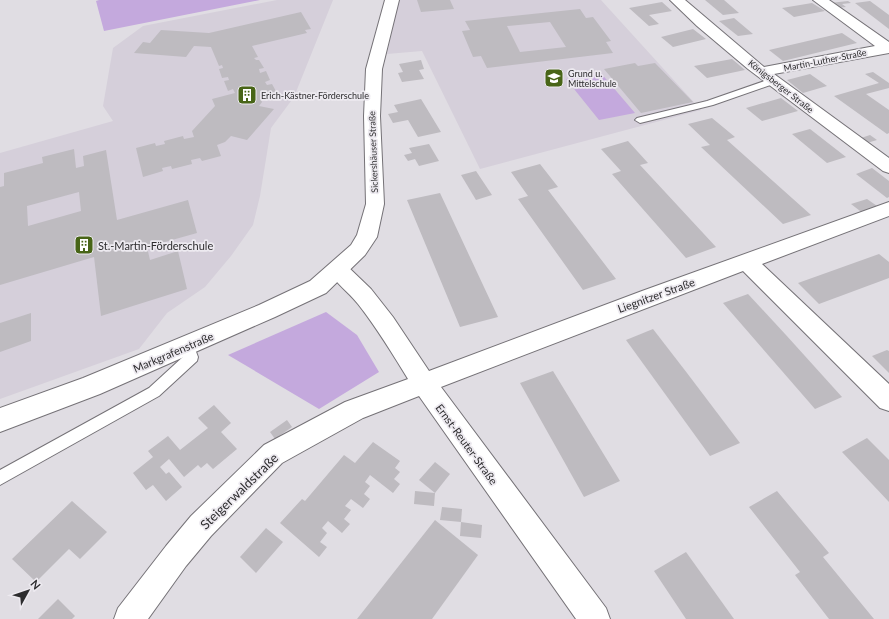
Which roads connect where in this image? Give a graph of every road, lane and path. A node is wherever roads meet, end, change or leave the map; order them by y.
1 (392, 0) edge
2 (677, 0) edge
3 (820, 0) edge
4 (888, 48) edge
5 (767, 77) junction
6 (640, 120) dead end
7 (889, 167) edge
8 (889, 209) edge
9 (746, 262) junction
10 (338, 270) junction
11 (188, 345) junction
12 (424, 382) junction
13 (889, 400) edge
14 (0, 420) edge
15 (0, 478) edge
16 (129, 619) edge
17 (595, 619) edge

1 - 10 street, Sickershäuser Straße
2 - 5 street, Königsberger Straße
3 - 4 street
4 - 5 street, Martin-Luther-Straße
5 - 6 lane
5 - 7 street, Königsberger Straße
8 - 9 street, Liegnitzer Straße
9 - 12 street, Liegnitzer Straße
9 - 13 street
10 - 11 street, Markgrafenstraße
10 - 12 street, Ernst-Reuter-Straße
11 - 14 street, Markgrafenstraße
11 - 15 lane
12 - 16 street, Steigerwaldstraße
12 - 17 street, Ernst-Reuter-Straße

